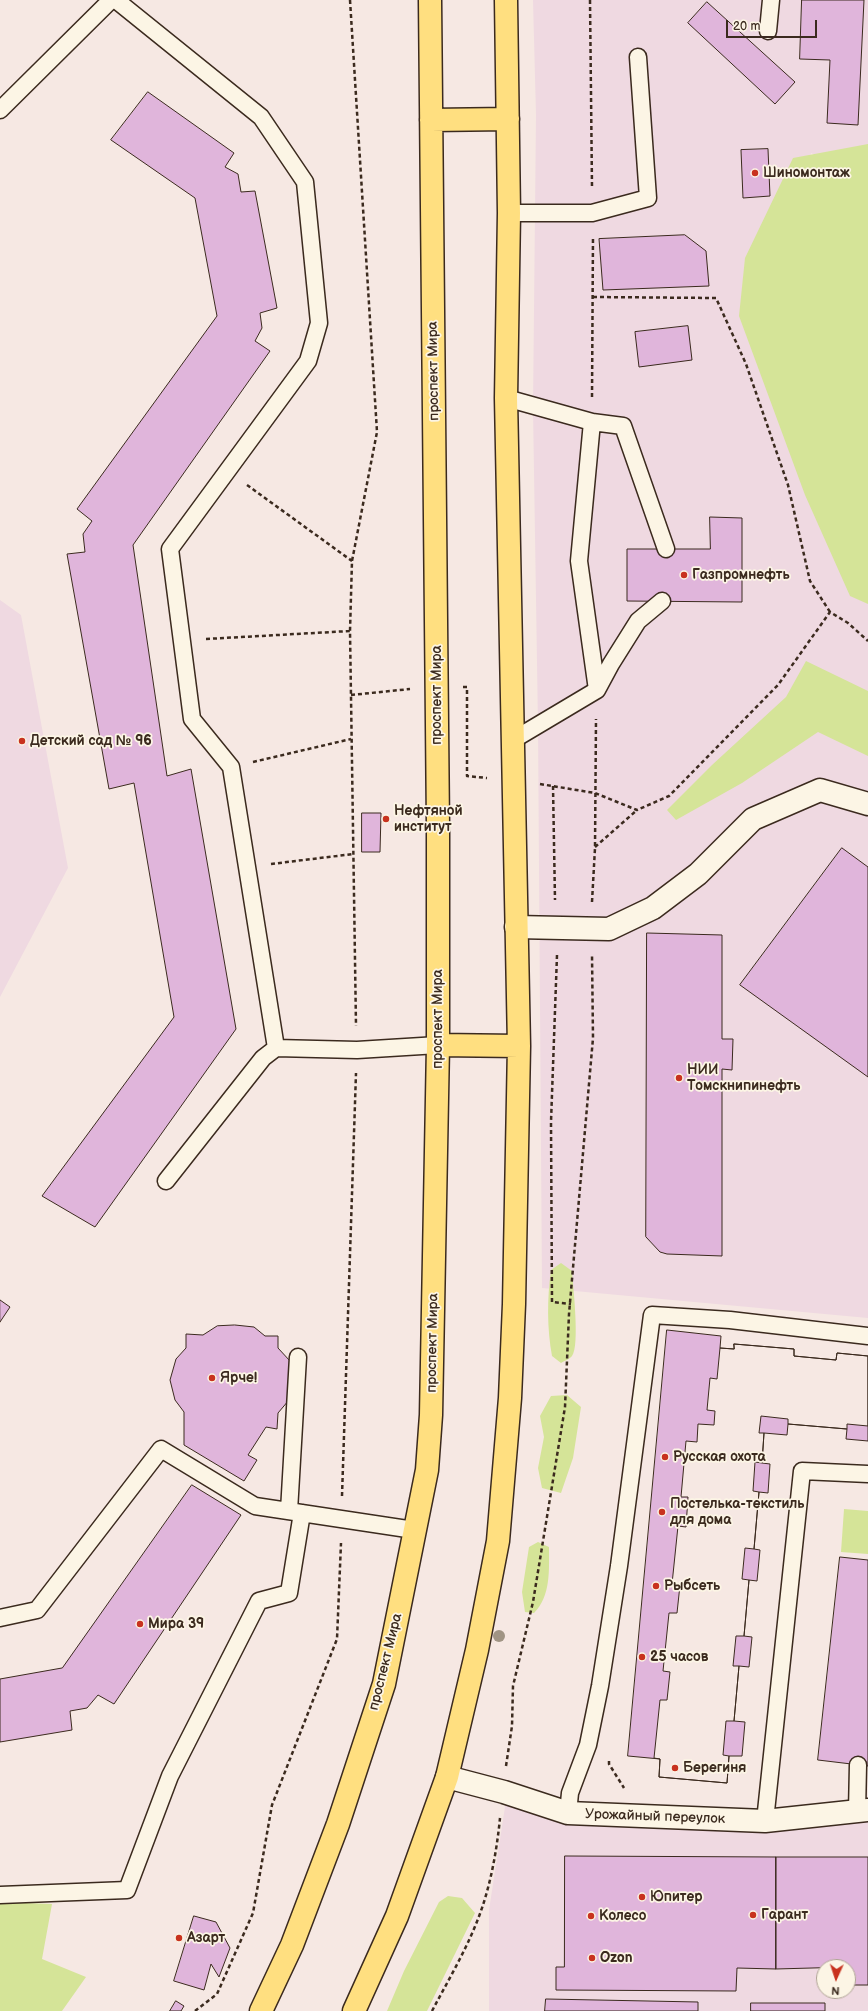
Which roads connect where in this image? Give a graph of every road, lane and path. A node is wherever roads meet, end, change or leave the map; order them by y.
1 (111, 0) edge
2 (116, 0) edge
3 (350, 0) edge
4 (430, 0) edge
5 (506, 0) edge
6 (590, 0) edge
7 (771, 0) edge
8 (768, 31) dead end
9 (638, 57) dead end
10 (0, 110) edge
11 (508, 119) junction
12 (431, 120) junction
13 (509, 213) junction
14 (592, 213) junction
15 (593, 296) junction
16 (506, 398) junction
17 (592, 422) junction
18 (227, 471) junction
19 (666, 549) dead end
20 (352, 561) junction
21 (662, 601) dead end
22 (830, 612) junction
23 (350, 631) junction
24 (182, 640) junction
25 (868, 641) edge
26 (458, 687) dead end
27 (401, 690) dead end
28 (596, 690) junction
29 (351, 695) junction
30 (351, 739) junction
31 (513, 740) junction
32 (231, 767) junction
33 (486, 778) dead end
34 (539, 784) dead end
35 (553, 786) junction
36 (595, 793) junction
37 (868, 804) edge
38 (637, 810) junction
39 (595, 848) junction
40 (353, 854) junction
41 (248, 867) junction
42 (516, 927) junction
43 (556, 928) junction
44 (592, 928) junction
45 (438, 1046) junction
46 (519, 1046) junction
47 (276, 1048) junction
48 (357, 1050) junction
49 (166, 1181) dead end
50 (571, 1304) junction
51 (868, 1336) edge
52 (298, 1357) dead end
53 (868, 1474) edge
54 (295, 1512) junction
55 (341, 1519) junction
56 (414, 1530) junction
57 (0, 1618) edge
58 (858, 1764) dead end
59 (447, 1777) junction
60 (504, 1792) junction
61 (862, 1811) edge
62 (568, 1813) junction
63 (765, 1821) junction
64 (0, 1895) edge
65 (194, 2011) edge
66 (261, 2011) edge
67 (354, 2011) edge
68 (432, 2011) edge

1 - 10 lane
2 - 18 lane
3 - 20 path
4 - 12 main road, проспект Мира
5 - 11 main road
6 - 14 path
7 - 8 lane
9 - 14 lane
11 - 12 main road
11 - 13 main road
12 - 45 main road, проспект Мира
13 - 14 lane
13 - 16 main road
14 - 15 path
15 - 17 path
15 - 22 path
16 - 17 lane
16 - 31 main road
17 - 19 lane
17 - 28 lane
18 - 20 path
18 - 24 lane
20 - 23 path
21 - 28 lane
22 - 25 path
22 - 38 path
23 - 24 path
23 - 29 path
24 - 32 lane
26 - 33 path
27 - 29 path
28 - 31 lane
28 - 36 path
29 - 30 path
30 - 32 path
30 - 40 path
31 - 42 main road
32 - 41 lane
34 - 35 path
35 - 36 path
35 - 43 path
36 - 38 path
36 - 39 path
37 - 44 street
38 - 39 path
39 - 44 path
40 - 41 path
40 - 48 path
41 - 47 lane
42 - 43 street
42 - 46 main road
43 - 44 street
43 - 50 path
44 - 50 path
45 - 46 main road
45 - 48 lane
45 - 56 main road, проспект Мира
46 - 59 main road
47 - 48 lane
47 - 49 lane
48 - 55 path
50 - 60 path
51 - 62 lane
52 - 54 lane
53 - 63 lane
54 - 55 lane
54 - 57 lane
54 - 64 lane
55 - 56 lane
55 - 65 path
56 - 66 main road, проспект Мира
58 - 61 lane
59 - 60 street, Урожайный переулок
59 - 67 main road
60 - 62 street, Урожайный переулок
60 - 68 path
61 - 63 street, Урожайный переулок
62 - 63 street, Урожайный переулок

